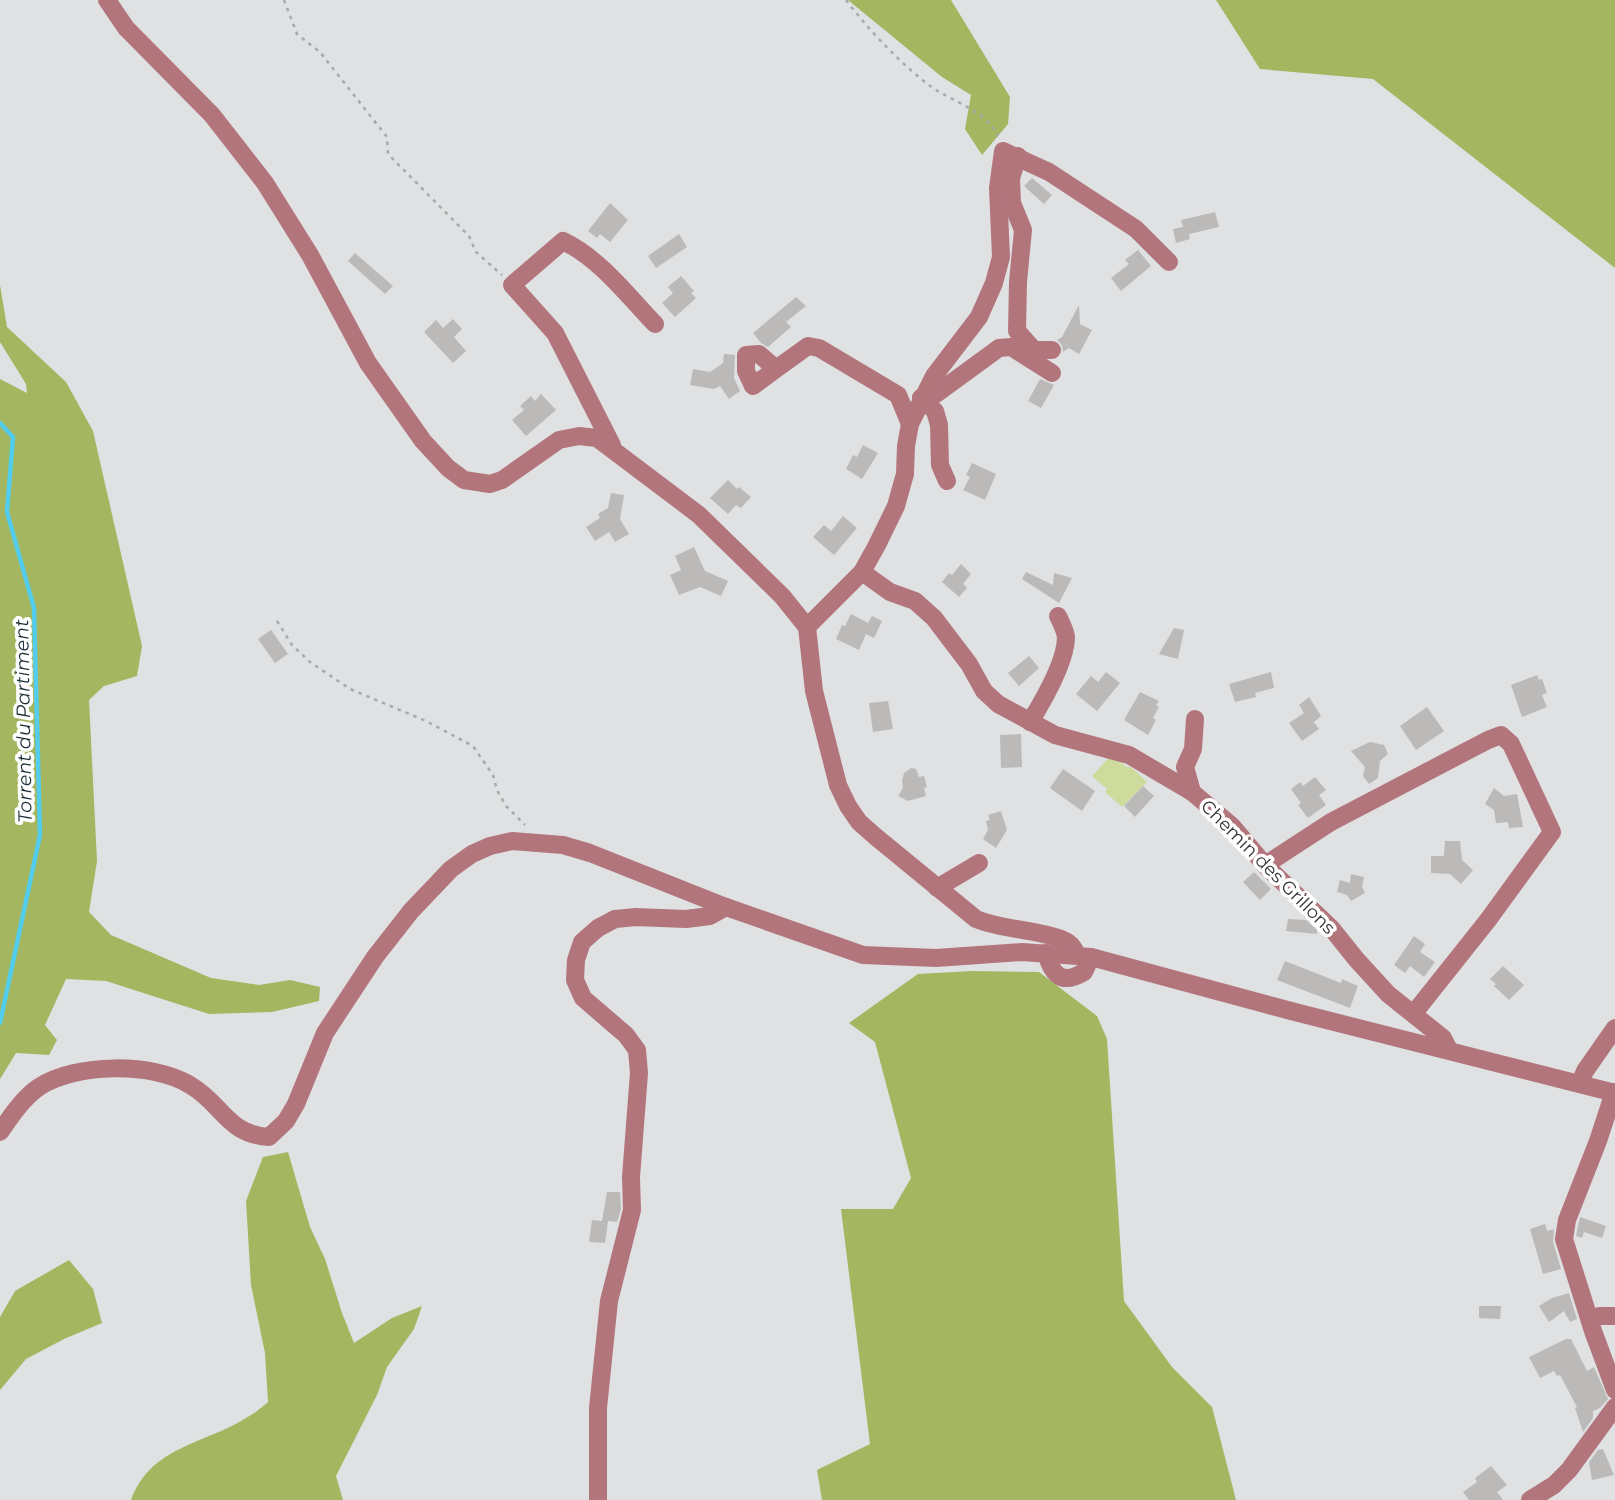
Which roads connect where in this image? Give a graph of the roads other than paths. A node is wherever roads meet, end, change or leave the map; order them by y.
1 (107, 0) edge
2 (1010, 154) junction
3 (1169, 262) dead end
4 (655, 324) dead end
5 (1052, 351) dead end
6 (776, 369) dead end
7 (1052, 373) dead end
8 (921, 398) junction
9 (910, 424) junction
10 (613, 449) junction
11 (947, 481) dead end
12 (862, 572) junction
13 (1058, 616) dead end
14 (807, 627) junction
15 (1195, 719) dead end
16 (1030, 722) junction
17 (1192, 792) junction
18 (979, 863) dead end
19 (1265, 865) junction
20 (937, 888) junction
21 (726, 907) junction
22 (1046, 953) junction
23 (1083, 956) junction
24 (1414, 1013) junction
25 (1615, 1028) edge
26 (1449, 1050) junction
27 (1580, 1083) junction
28 (1615, 1092) edge
29 (0, 1132) edge
30 (1615, 1316) edge
31 (1590, 1320) junction
32 (1615, 1390) edge
33 (1615, 1407) edge
34 (1556, 1492) edge
35 (598, 1500) edge
36 (1530, 1500) edge

1 - 10 street
2 - 3 street
2 - 5 street
2 - 8 street
4 - 10 street
6 - 9 street
7 - 8 street
8 - 9 street
8 - 11 street
9 - 12 street
10 - 14 street
12 - 14 street
12 - 16 street, Chemin des Grillons
13 - 16 street
14 - 20 street
15 - 17 street
16 - 17 street, Chemin des Grillons
17 - 19 street, Chemin des Grillons
18 - 20 street
19 - 24 street, Chemin des Grillons
19 - 24 street
20 - 23 street
21 - 22 street
21 - 29 street
21 - 35 street
22 - 23 street
22 - 23 street
23 - 26 street
24 - 26 street, Chemin des Grillons
25 - 27 street
26 - 27 street
27 - 28 street
28 - 31 street
30 - 31 street
31 - 32 street
33 - 34 street
34 - 36 street

